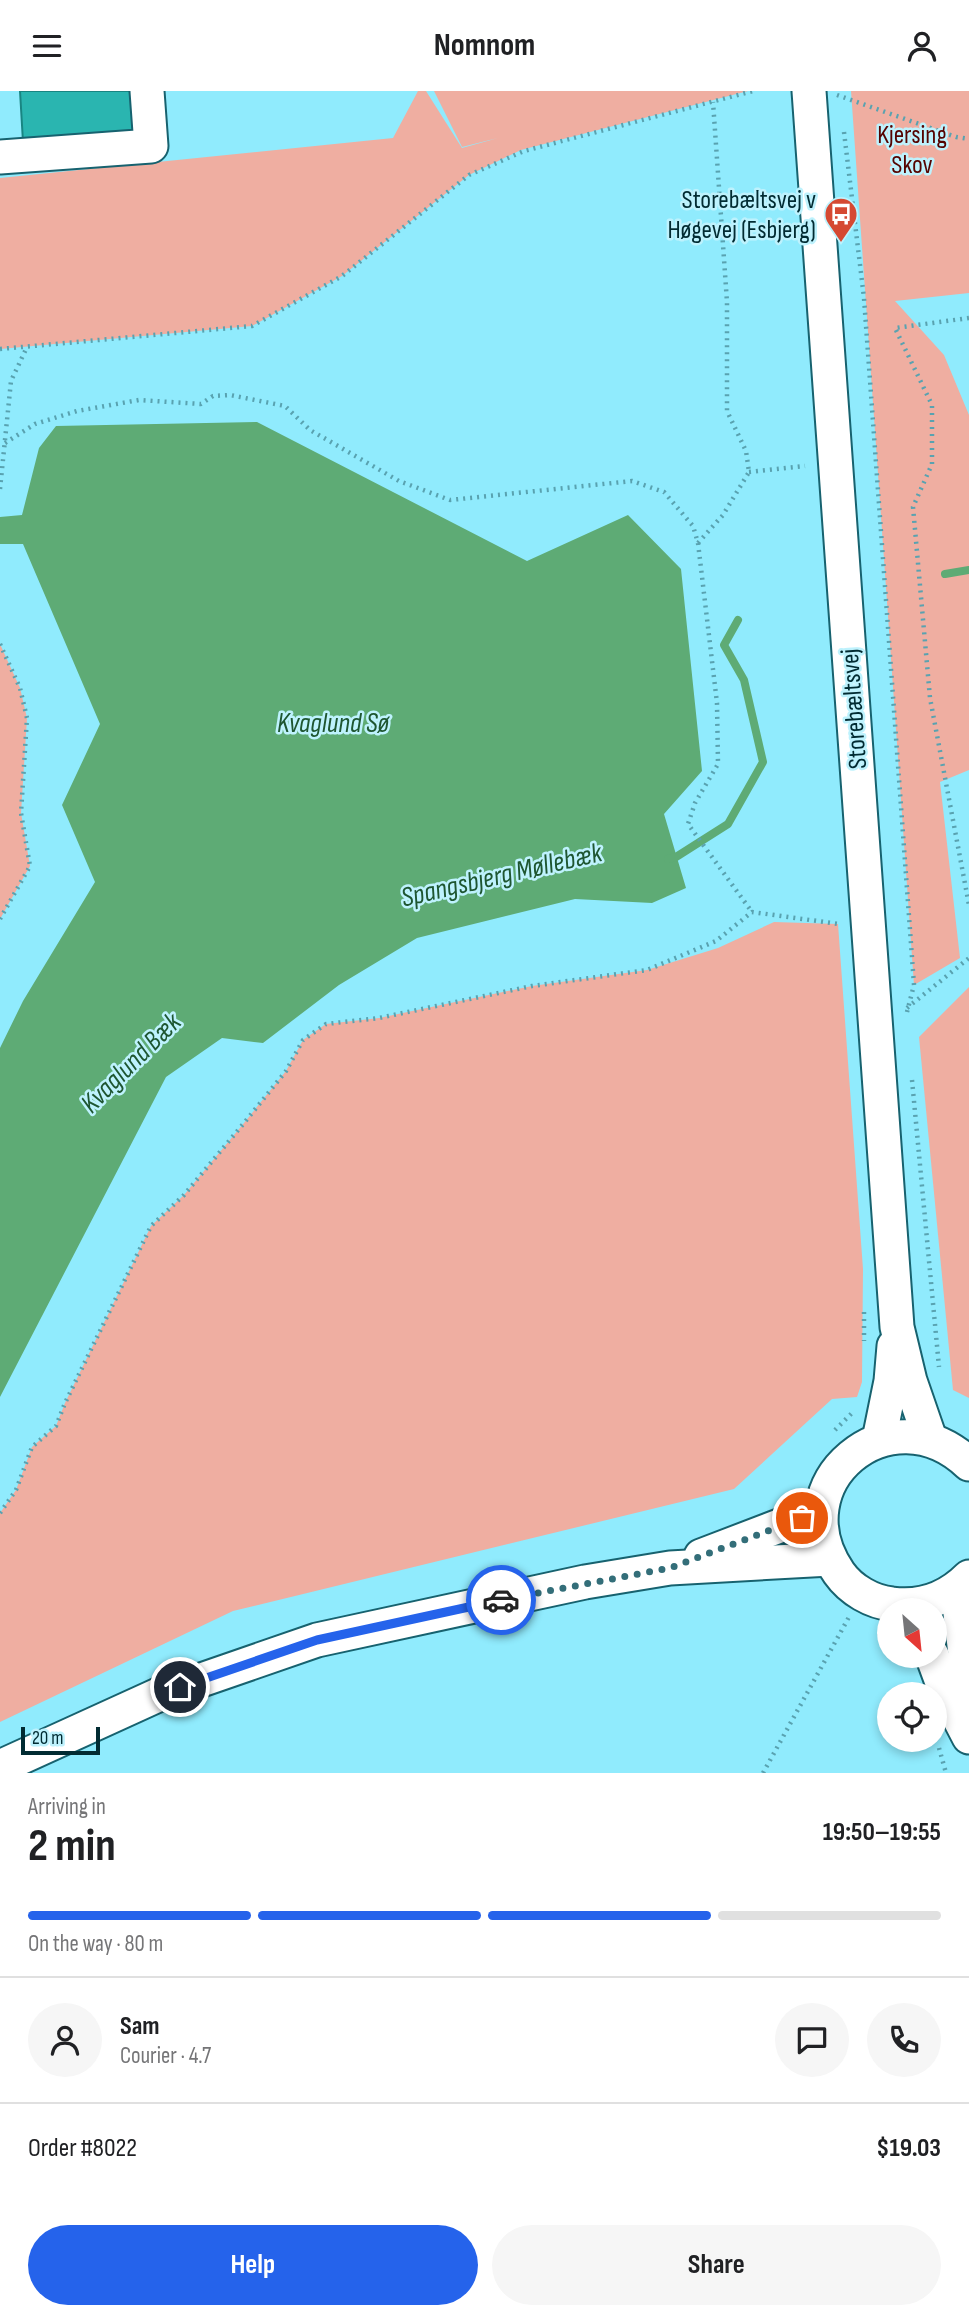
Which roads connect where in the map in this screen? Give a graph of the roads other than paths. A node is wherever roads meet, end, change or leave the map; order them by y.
1 (147, 91) edge
2 (830, 93) edge
3 (0, 157) edge
4 (897, 1327) junction
5 (930, 1439) junction
6 (879, 1440) junction
7 (969, 1464) edge
8 (821, 1510) junction
9 (830, 1559) junction
10 (670, 1568) junction
11 (963, 1583) edge
12 (940, 1598) edge
13 (877, 1600) edge
14 (937, 1668) edge
15 (969, 1686) edge
16 (953, 1741) edge
17 (0, 1767) edge

1 - 3 street
2 - 4 street, Storebæltsvej
4 - 5 street, Storebæltsvej
4 - 6 street, Storebæltsvej
5 - 6 street
5 - 7 street
6 - 8 street
8 - 9 street
8 - 10 street
9 - 10 street
9 - 13 street
10 - 17 street
11 - 12 street
11 - 15 street
14 - 16 street

